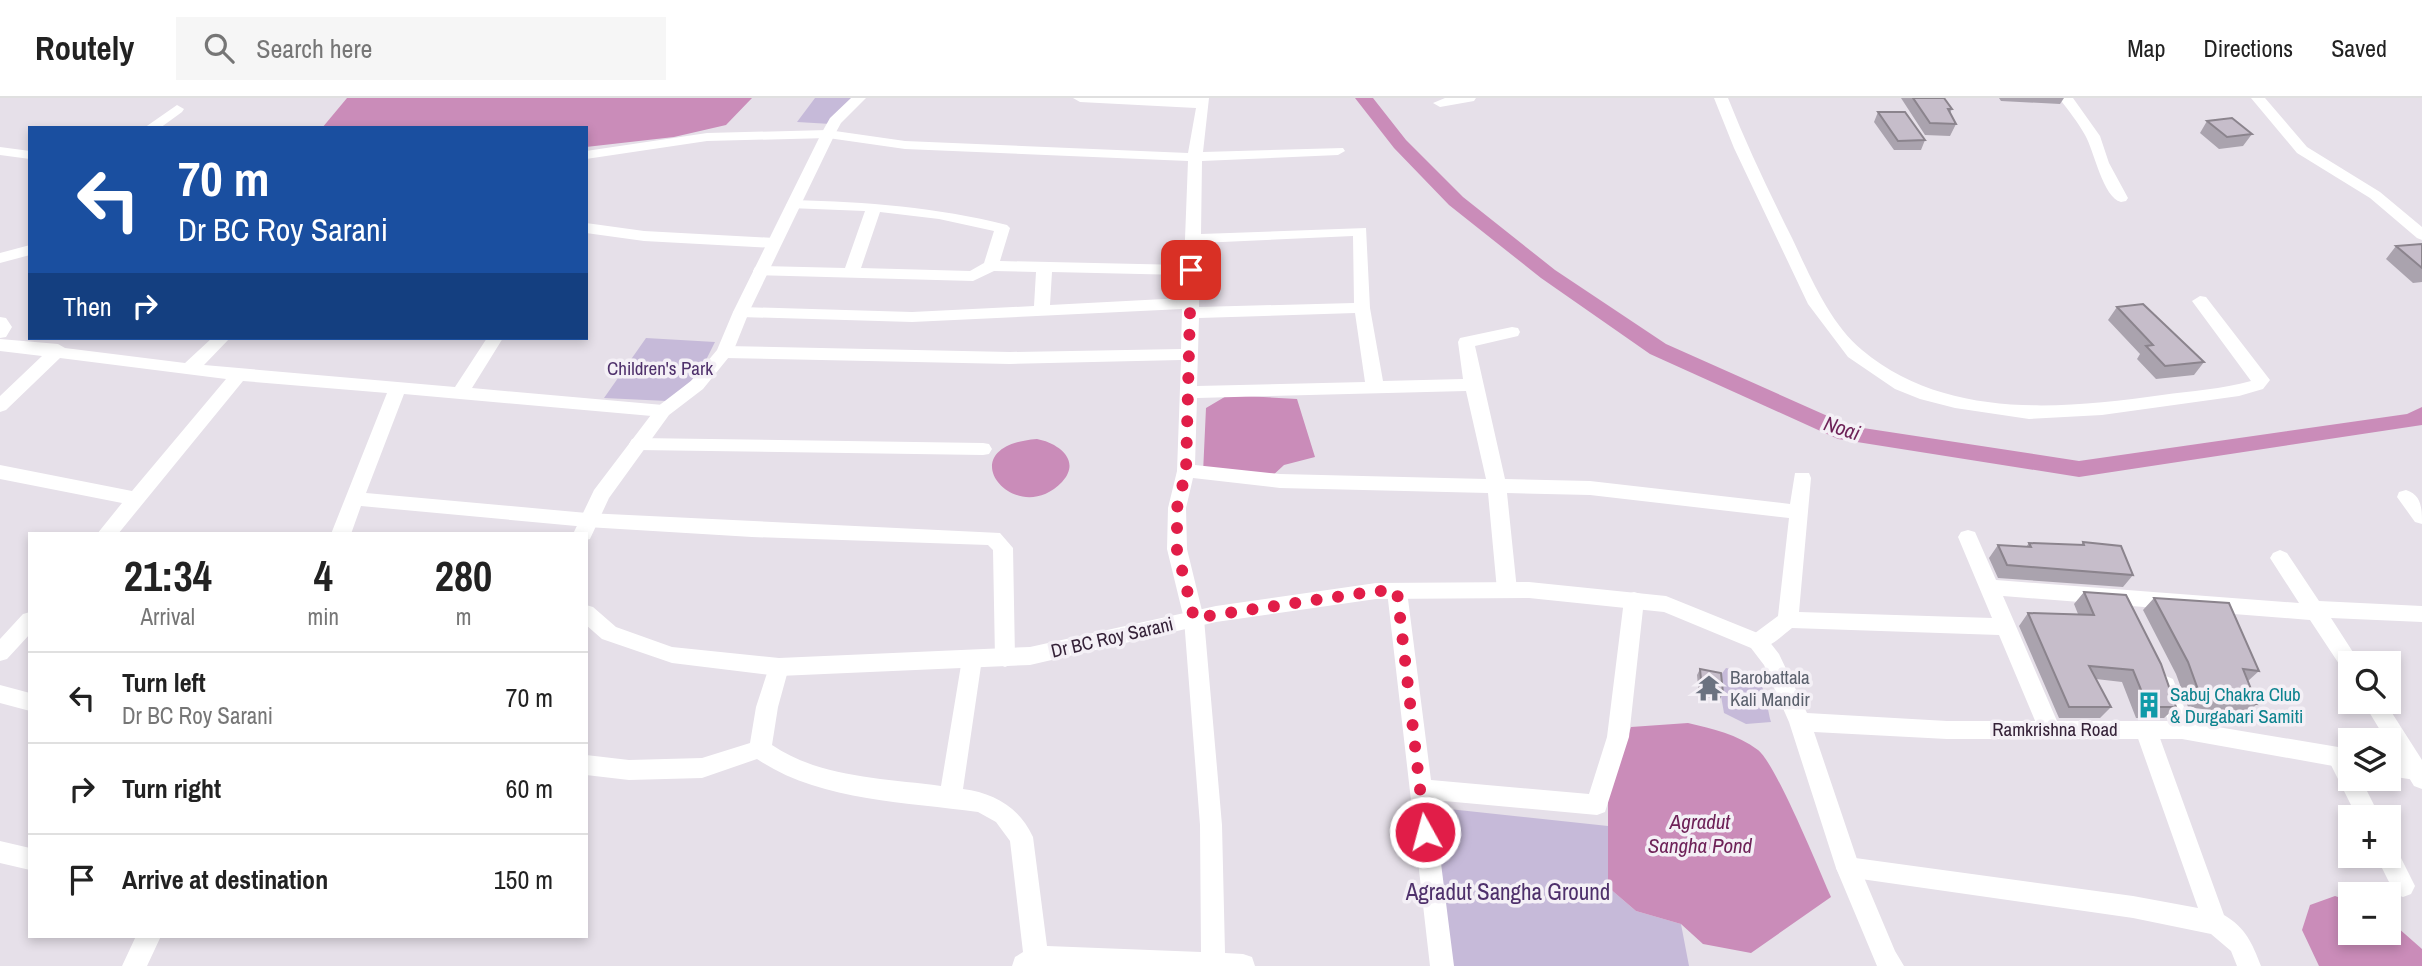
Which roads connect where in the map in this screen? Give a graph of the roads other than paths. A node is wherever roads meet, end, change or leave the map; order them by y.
1 (859, 98) edge
2 (1080, 98) edge
3 (1469, 98) edge
4 (1721, 98) edge
5 (2066, 98) edge
6 (2258, 98) edge
7 (1203, 101) edge
8 (1440, 103) dead end
9 (177, 109) dead end
10 (154, 126) edge
11 (828, 134) junction
12 (0, 151) edge
13 (1338, 151) dead end
14 (28, 155) edge
15 (588, 155) edge
16 (1195, 157) junction
17 (2121, 198) dead end
18 (794, 205) junction
19 (874, 207) junction
20 (588, 228) edge
21 (2422, 234) edge
22 (1192, 239) junction
23 (774, 243) junction
24 (28, 251) edge
25 (0, 258) edge
26 (991, 266) junction
27 (1044, 267) junction
28 (1191, 270) junction
29 (761, 271) junction
30 (851, 273) junction
31 (2200, 301) dead end
32 (1190, 308) junction
33 (1362, 308) junction
34 (1042, 309) junction
35 (741, 312) junction
36 (0, 322) edge
37 (1512, 332) dead end
38 (0, 333) edge
39 (220, 340) edge
40 (494, 340) edge
41 (0, 345) edge
42 (58, 350) junction
43 (725, 352) junction
44 (1189, 354) junction
45 (190, 368) junction
46 (239, 375) junction
47 (1473, 385) junction
48 (1375, 387) junction
49 (398, 388) junction
50 (1188, 392) junction
51 (460, 393) junction
52 (0, 406) edge
53 (663, 411) junction
54 (638, 444) junction
55 (983, 449) dead end
56 (1186, 471) junction
57 (0, 472) edge
58 (1802, 478) dead end
59 (1497, 486) junction
60 (2406, 497) dead end
61 (137, 499) junction
62 (356, 499) junction
63 (1799, 512) junction
64 (2422, 517) edge
65 (585, 527) edge
66 (109, 532) edge
67 (342, 532) edge
68 (1968, 537) dead end
69 (2280, 558) dead end
70 (1990, 587) junction
71 (1507, 590) junction
72 (1397, 591) junction
73 (2123, 596) junction
74 (1634, 600) junction
75 (2316, 611) junction
76 (2422, 614) edge
77 (588, 615) edge
78 (1194, 618) junction
79 (2133, 618) edge
80 (1788, 620) junction
81 (28, 622) edge
82 (2007, 627) junction
83 (1758, 642) junction
84 (2342, 651) edge
85 (0, 653) edge
86 (1005, 657) junction
87 (972, 659) junction
88 (2157, 664) edge
89 (779, 667) junction
90 (0, 694) edge
91 (28, 701) edge
92 (2382, 714) edge
93 (1800, 722) junction
94 (2049, 728) junction
95 (2146, 730) junction
96 (2182, 730) junction
97 (760, 749) junction
98 (2338, 757) edge
99 (588, 765) edge
100 (2401, 769) edge
101 (2420, 774) edge
102 (1419, 789) junction
103 (950, 798) junction
104 (0, 852) edge
105 (28, 859) edge
106 (1848, 868) junction
107 (2394, 868) edge
108 (2403, 886) dead end
109 (2215, 923) junction
110 (148, 938) edge
111 (1030, 962) edge
112 (1213, 965) edge
113 (134, 966) edge
114 (1243, 966) edge
115 (1442, 966) edge
116 (1892, 966) edge
117 (2249, 966) edge

1 - 11 street
2 - 7 street
3 - 8 street
4 - 31 street
5 - 17 street
6 - 21 street
7 - 16 street
9 - 10 street
11 - 15 street
11 - 16 street
11 - 18 street
12 - 14 street
13 - 16 street
16 - 22 street
18 - 19 street
18 - 23 street
19 - 26 street
19 - 30 street
20 - 23 street
22 - 28 street
22 - 33 street
23 - 29 street
24 - 25 street
26 - 27 street
26 - 30 street
27 - 28 street
27 - 34 street
28 - 32 street
29 - 30 street
29 - 35 street
32 - 33 street
32 - 34 street
32 - 44 street
33 - 48 street
34 - 35 street
35 - 43 street
36 - 38 street
37 - 47 street
39 - 45 street
40 - 51 street
41 - 42 street
42 - 45 street
42 - 52 street
43 - 44 street
43 - 53 street
44 - 50 street
45 - 46 street
46 - 49 street
46 - 61 street
47 - 48 street
47 - 59 street
48 - 50 street
49 - 51 street
49 - 62 street
50 - 56 street
51 - 53 street
53 - 54 street
54 - 55 street
54 - 65 street
56 - 59 street
56 - 78 street
57 - 61 street
58 - 63 street
59 - 63 street
59 - 71 street
60 - 64 street
61 - 66 street
62 - 65 street
62 - 67 street
63 - 80 street
65 - 86 street
68 - 70 street
69 - 75 street
70 - 73 street
70 - 82 street
71 - 72 street, Dr BC Roy Sarani
71 - 74 street, Dr BC Roy Sarani
72 - 78 street, Dr BC Roy Sarani
72 - 102 street
73 - 75 street
73 - 79 street
74 - 83 street, Dr BC Roy Sarani
74 - 102 street
75 - 76 street
75 - 84 street
77 - 89 street, Dr BC Roy Sarani
78 - 86 street, Dr BC Roy Sarani
78 - 112 street
80 - 82 street
80 - 83 street
81 - 85 street
82 - 94 street
83 - 93 street
86 - 87 street, Dr BC Roy Sarani
87 - 89 street, Dr BC Roy Sarani
87 - 103 street
88 - 96 street
89 - 97 street
90 - 91 street
92 - 101 street
93 - 94 street, Ramkrishna Road
93 - 106 street
94 - 95 street, Ramkrishna Road
95 - 96 street, Ramkrishna Road
95 - 109 street
96 - 98 street, Ramkrishna Road
97 - 99 street
97 - 103 street
100 - 101 street
102 - 115 street
103 - 111 street
104 - 105 street
106 - 109 street
106 - 116 street
107 - 108 street
109 - 117 street
110 - 113 street
111 - 112 street
112 - 114 street

